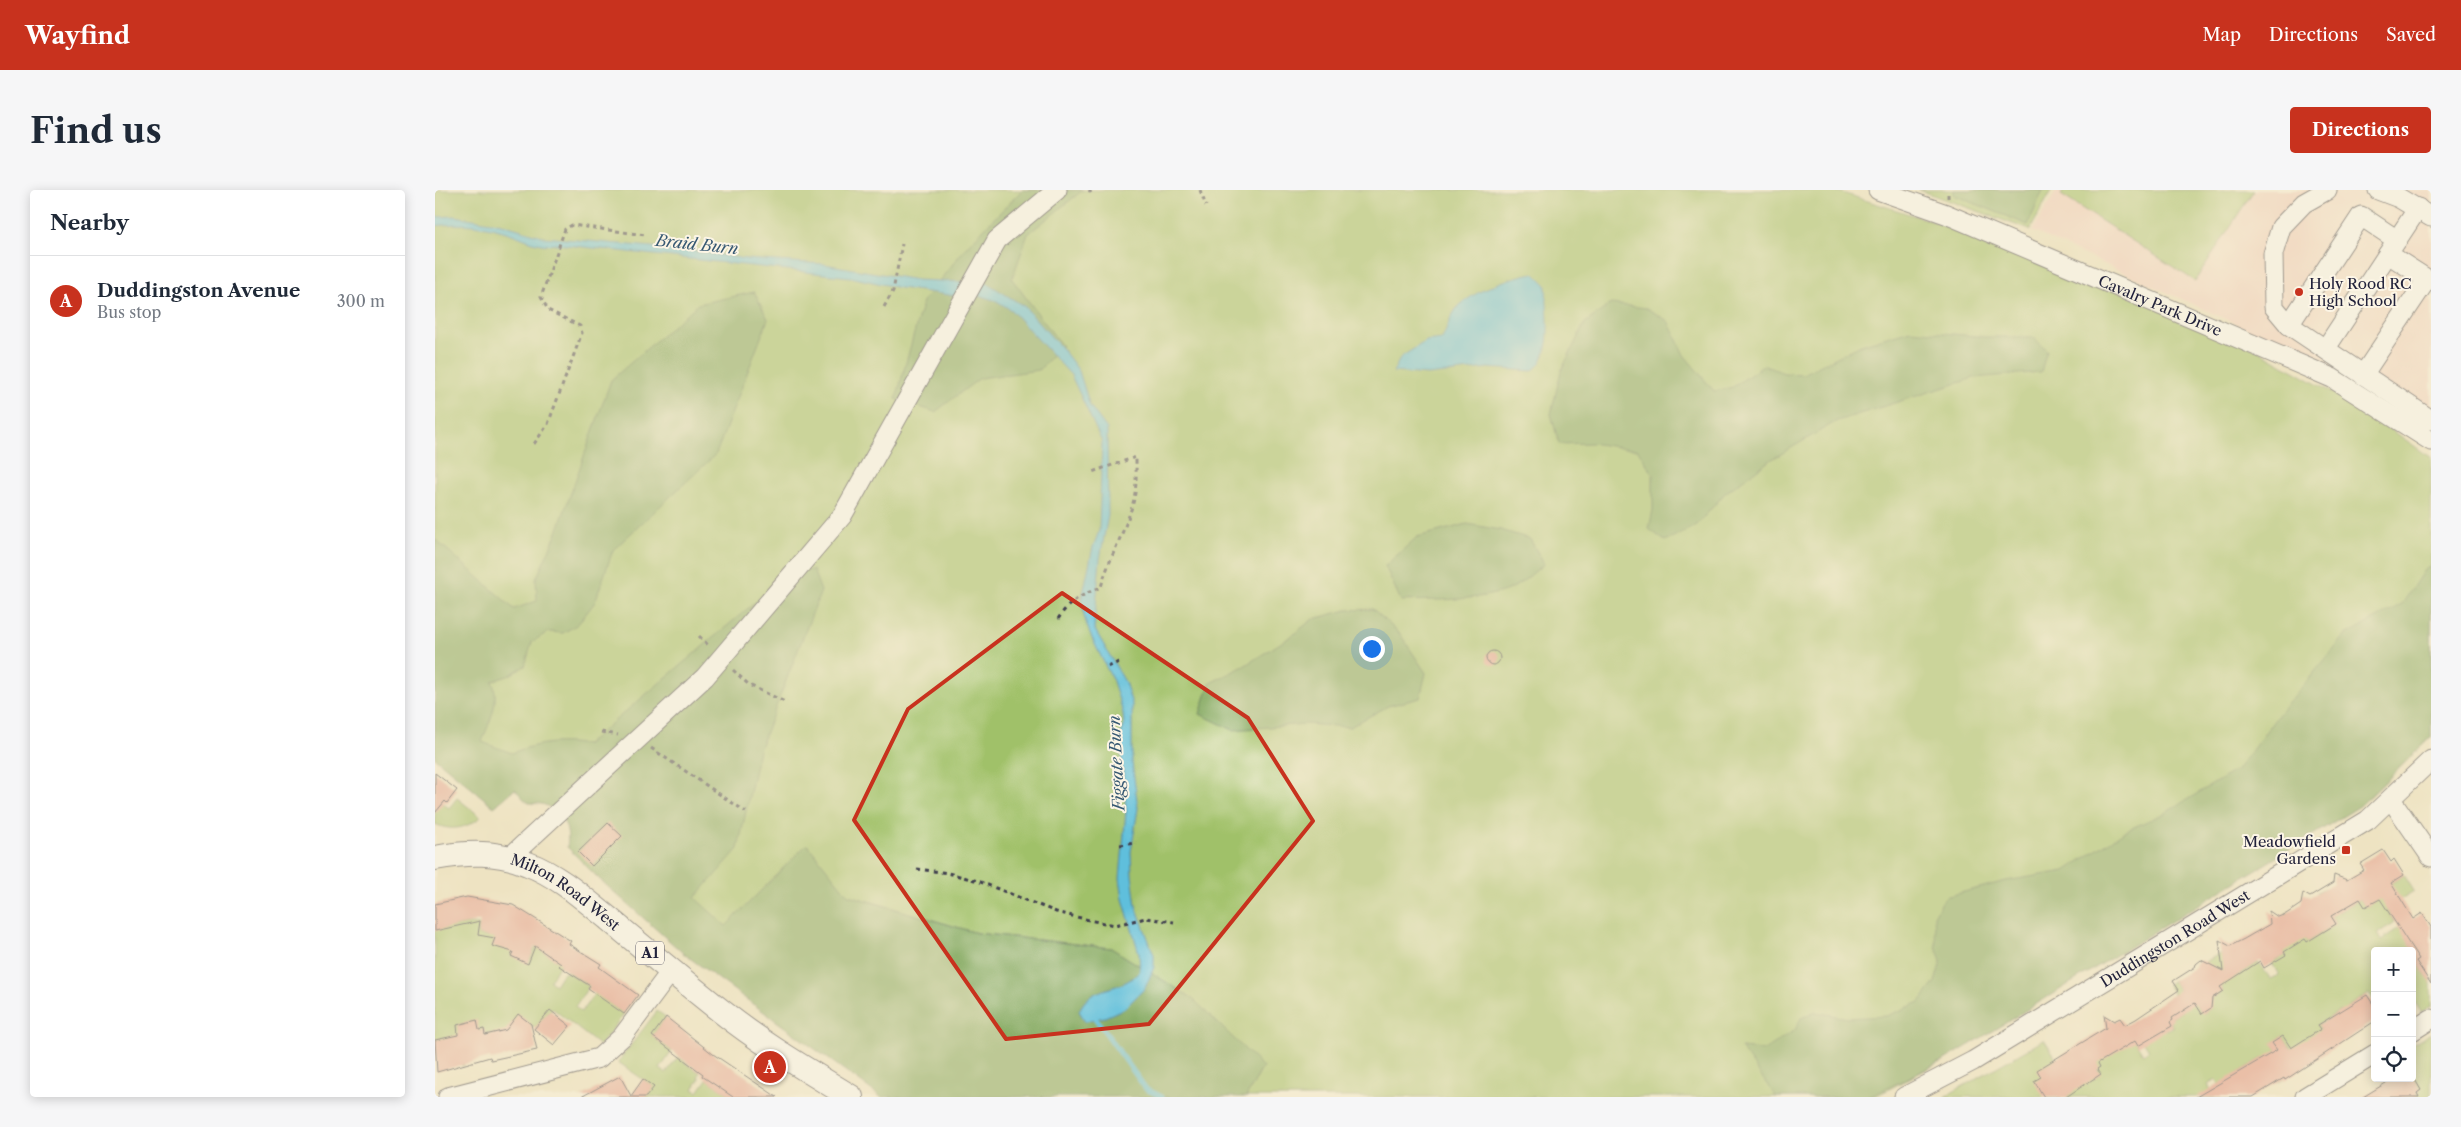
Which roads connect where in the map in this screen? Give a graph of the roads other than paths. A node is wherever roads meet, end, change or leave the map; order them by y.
1 (1057, 190) edge
2 (1878, 190) edge
3 (2327, 190) edge
4 (2378, 190) edge
5 (2425, 212) edge
6 (2393, 247) junction
7 (2289, 324) junction
8 (2326, 348) junction
9 (2363, 375) junction
10 (2431, 420) edge
11 (2431, 441) edge
12 (2431, 760) edge
13 (2391, 799) junction
14 (510, 857) junction
15 (2431, 857) edge
16 (435, 858) edge
17 (672, 970) junction
18 (2431, 1019) edge
19 (2416, 1028) edge
20 (2371, 1056) edge
21 (448, 1097) edge
22 (851, 1097) edge
23 (1905, 1097) edge
24 (2305, 1097) edge

1 - 14 street
2 - 11 street, Cavalry Park Drive
3 - 7 street
4 - 5 street
5 - 6 street
6 - 7 street
6 - 8 street
6 - 9 street
7 - 8 street
8 - 9 street
9 - 10 street
12 - 13 street, Duddingston Road West
13 - 15 street
13 - 23 street, Duddingston Road West
14 - 16 main road, Milton Road West / A1
14 - 17 main road, Milton Road West / A1
17 - 21 street
17 - 22 main road, Milton Road West / A1
18 - 19 street
20 - 24 street

